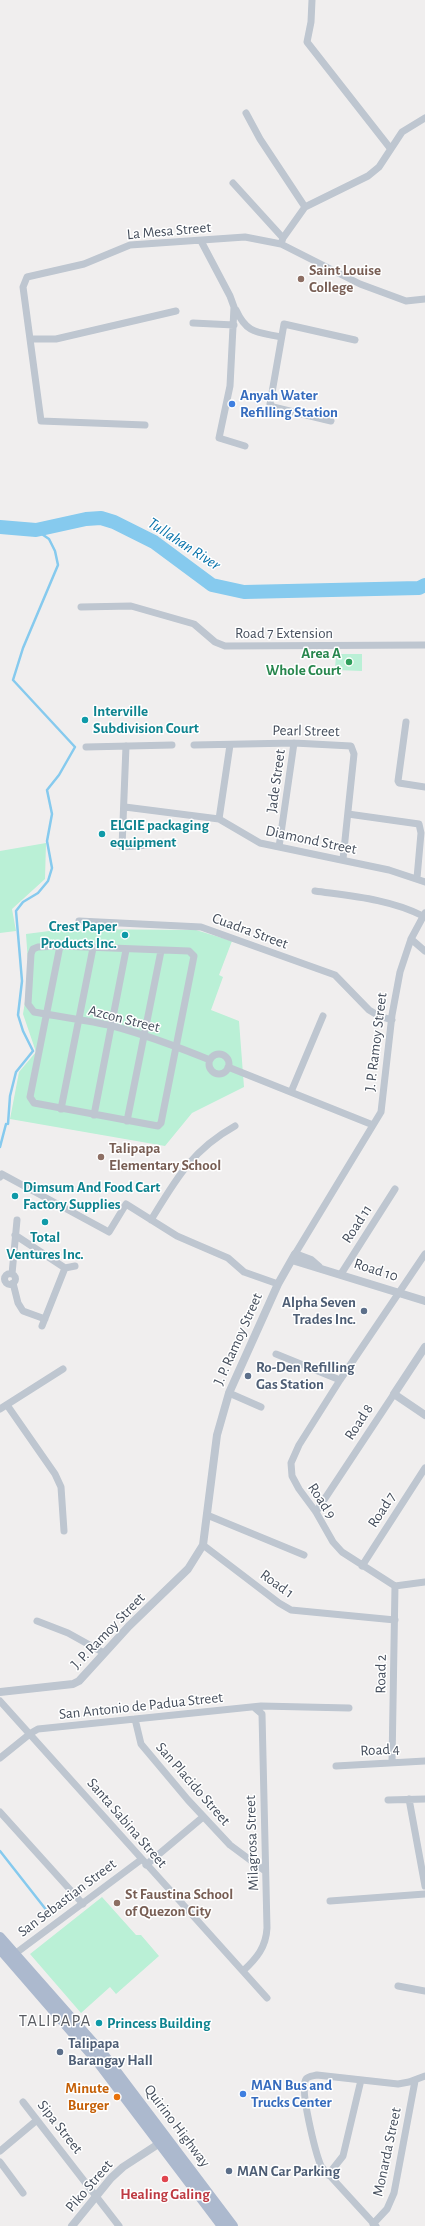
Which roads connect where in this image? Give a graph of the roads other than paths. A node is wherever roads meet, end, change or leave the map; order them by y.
1 (312, 0) edge
2 (246, 113) dead end
3 (425, 118) edge
4 (390, 148) junction
5 (233, 183) dead end
6 (305, 207) junction
7 (201, 241) junction
8 (282, 241) junction
9 (425, 299) edge
10 (234, 307) junction
11 (176, 311) dead end
12 (193, 323) dead end
13 (234, 325) junction
14 (281, 337) junction
15 (31, 339) junction
16 (355, 340) dead end
17 (331, 421) dead end
18 (145, 425) dead end
19 (245, 446) dead end
20 (81, 607) dead end
21 (425, 645) edge
22 (406, 722) dead end
23 (294, 743) junction
24 (172, 745) dead end
25 (194, 745) dead end
26 (230, 745) junction
27 (126, 746) junction
28 (86, 747) dead end
29 (425, 787) edge
30 (125, 807) junction
31 (348, 814) junction
32 (219, 819) junction
33 (162, 844) dead end
34 (280, 847) junction
35 (343, 860) junction
36 (417, 878) junction
37 (425, 882) edge
38 (315, 891) dead end
39 (424, 914) edge
40 (80, 920) dead end
41 (411, 940) junction
42 (60, 946) junction
43 (93, 948) junction
44 (126, 950) junction
45 (425, 950) edge
46 (161, 951) junction
47 (46, 1014) junction
48 (323, 1016) dead end
49 (79, 1020) junction
50 (392, 1020) junction
51 (113, 1026) junction
52 (144, 1036) junction
53 (176, 1047) junction
54 (210, 1060) junction
55 (228, 1067) junction
56 (291, 1092) junction
57 (62, 1109) junction
58 (94, 1115) junction
59 (127, 1121) junction
60 (373, 1125) junction
61 (235, 1126) dead end
62 (0, 1177) edge
63 (395, 1189) dead end
64 (17, 1220) dead end
65 (151, 1220) junction
66 (15, 1235) junction
67 (425, 1254) edge
68 (294, 1257) junction
69 (75, 1266) dead end
70 (65, 1268) junction
71 (12, 1274) junction
72 (341, 1274) junction
73 (2, 1279) edge
74 (13, 1283) junction
75 (278, 1284) junction
76 (399, 1293) junction
77 (425, 1301) edge
78 (45, 1319) junction
79 (42, 1326) dead end
80 (425, 1347) edge
81 (276, 1354) dead end
82 (63, 1369) dead end
83 (340, 1380) junction
84 (229, 1393) junction
85 (394, 1394) junction
86 (3, 1407) edge
87 (261, 1407) dead end
88 (425, 1415) edge
89 (425, 1468) edge
90 (316, 1512) junction
91 (207, 1515) junction
92 (64, 1531) dead end
93 (202, 1545) junction
94 (304, 1555) dead end
95 (362, 1566) junction
96 (425, 1582) edge
97 (396, 1586) junction
98 (395, 1620) junction
99 (37, 1621) dead end
100 (104, 1654) junction
101 (0, 1692) edge
102 (0, 1700) edge
103 (255, 1708) junction
104 (349, 1708) dead end
105 (135, 1719) junction
106 (31, 1732) junction
107 (0, 1758) edge
108 (425, 1761) edge
109 (392, 1763) junction
110 (336, 1766) dead end
111 (425, 1799) edge
112 (388, 1800) dead end
113 (409, 1800) junction
114 (0, 1812) edge
115 (203, 1817) junction
116 (144, 1862) junction
117 (265, 1871) junction
118 (425, 1886) edge
119 (425, 1894) edge
120 (330, 1901) dead end
121 (83, 1904) junction
122 (0, 1937) edge
123 (0, 1949) edge
124 (12, 1956) junction
125 (243, 1972) junction
126 (398, 1986) dead end
127 (425, 1991) edge
128 (267, 1998) dead end
129 (425, 2076) edge
130 (360, 2080) junction
131 (415, 2080) junction
132 (23, 2102) dead end
133 (38, 2120) junction
134 (163, 2140) junction
135 (0, 2150) edge
136 (0, 2162) edge
137 (328, 2176) junction
138 (23, 2193) dead end
139 (96, 2195) junction
140 (374, 2225) edge
141 (72, 2226) edge
142 (119, 2226) edge
143 (222, 2226) edge
144 (233, 2226) edge

1 - 4 street
2 - 6 street
3 - 4 street
4 - 6 street
5 - 8 street
6 - 8 street
7 - 8 street, La Mesa Street
7 - 10 street
7 - 15 street, La Mesa Street
8 - 9 street, La Mesa Street
10 - 13 street
10 - 14 street
11 - 15 street
12 - 13 street
13 - 19 street
14 - 16 street
14 - 17 street
15 - 18 street, La Mesa Street
20 - 21 street, Road 7 Extension
22 - 29 street
23 - 26 street, Pearl Street
23 - 31 street, Pearl Street
23 - 34 street, Jade Street
24 - 27 street
25 - 26 street, Pearl Street
26 - 32 street
27 - 28 street
27 - 30 street
30 - 32 street, Diamond Street
30 - 33 street
31 - 35 street, Pearl Street
31 - 36 street
32 - 34 street, Diamond Street
34 - 35 street, Diamond Street
35 - 36 street, Diamond Street
36 - 37 street, Diamond Street
38 - 39 street
39 - 41 street, J. P. Ramoy Street
40 - 50 street, Cuadra Street
41 - 45 street
41 - 50 street, J. P. Ramoy Street
42 - 43 street
42 - 47 street
42 - 47 street, Azcon Street
43 - 44 street
43 - 49 street
44 - 46 street
44 - 51 street
46 - 52 street
46 - 53 street
47 - 49 street, Azcon Street
47 - 57 street
48 - 56 street
49 - 51 street, Azcon Street
49 - 57 street
50 - 60 street, J. P. Ramoy Street
51 - 52 street, Azcon Street
51 - 58 street
52 - 53 street, Azcon Street
52 - 59 street
53 - 54 street, Azcon Street
53 - 59 street
54 - 55 street, Azcon Street
54 - 55 street
55 - 56 street, Azcon Street
56 - 60 street, Azcon Street
57 - 58 street
58 - 59 street
60 - 68 street, J. P. Ramoy Street
61 - 65 street
62 - 65 street
63 - 72 street, Road 11
64 - 66 street
65 - 75 street
66 - 70 street
66 - 71 street
67 - 76 street, Road 9
68 - 72 street, Road 10
68 - 75 street, J. P. Ramoy Street
69 - 70 street
70 - 78 street
71 - 73 street
71 - 74 street
72 - 76 street, Road 10
73 - 74 street
74 - 78 street
75 - 84 street, J. P. Ramoy Street
76 - 77 street, Road 10
76 - 83 street, Road 9
78 - 79 street
80 - 85 street, Road 8
81 - 83 street
82 - 86 street
83 - 90 street, Road 9
84 - 87 street
84 - 91 street, J. P. Ramoy Street
85 - 88 street
85 - 90 street, Road 8
86 - 92 street
89 - 95 street, Road 7
90 - 95 street, Road 9
91 - 93 street, J. P. Ramoy Street
91 - 94 street
93 - 98 street, Road 1
93 - 100 street, J. P. Ramoy Street
95 - 97 street, Road 9
96 - 97 street
97 - 98 street, Road 2
98 - 109 street, Road 2
99 - 100 street
100 - 101 street, J. P. Ramoy Street
102 - 106 street, Santa Sabina Street
103 - 104 street, San Antonio de Padua Street
103 - 105 street, San Antonio de Padua Street
103 - 117 street, Milagrosa Street
105 - 106 street, San Antonio de Padua Street
105 - 115 street, San Placido Street
106 - 107 street
106 - 116 street, Santa Sabina Street
108 - 109 street, Road 4
109 - 110 street, Road 4
111 - 113 street
112 - 113 street
113 - 118 street
114 - 121 street
115 - 116 street, San Sebastian Street
115 - 117 street, San Placido Street
116 - 121 street, San Sebastian Street
116 - 125 street, Santa Sabina Street
117 - 125 street, Milagrosa Street
119 - 120 street
121 - 124 street, San Sebastian Street
122 - 124 main road, Quirino Highway
123 - 124 main road, Quirino Highway
124 - 134 main road, Quirino Highway
125 - 128 street, Santa Sabina Street
126 - 127 street
129 - 131 street
130 - 131 street
130 - 137 street
130 - 137 street
131 - 140 street, Monarda Street
132 - 133 street, Sipa Street
133 - 135 street
133 - 139 street, Sipa Street
134 - 139 street, Piko Street
134 - 143 main road, Quirino Highway
134 - 144 main road, Quirino Highway
136 - 138 street
137 - 140 street
139 - 141 street, Piko Street
139 - 142 street, Sipa Street

